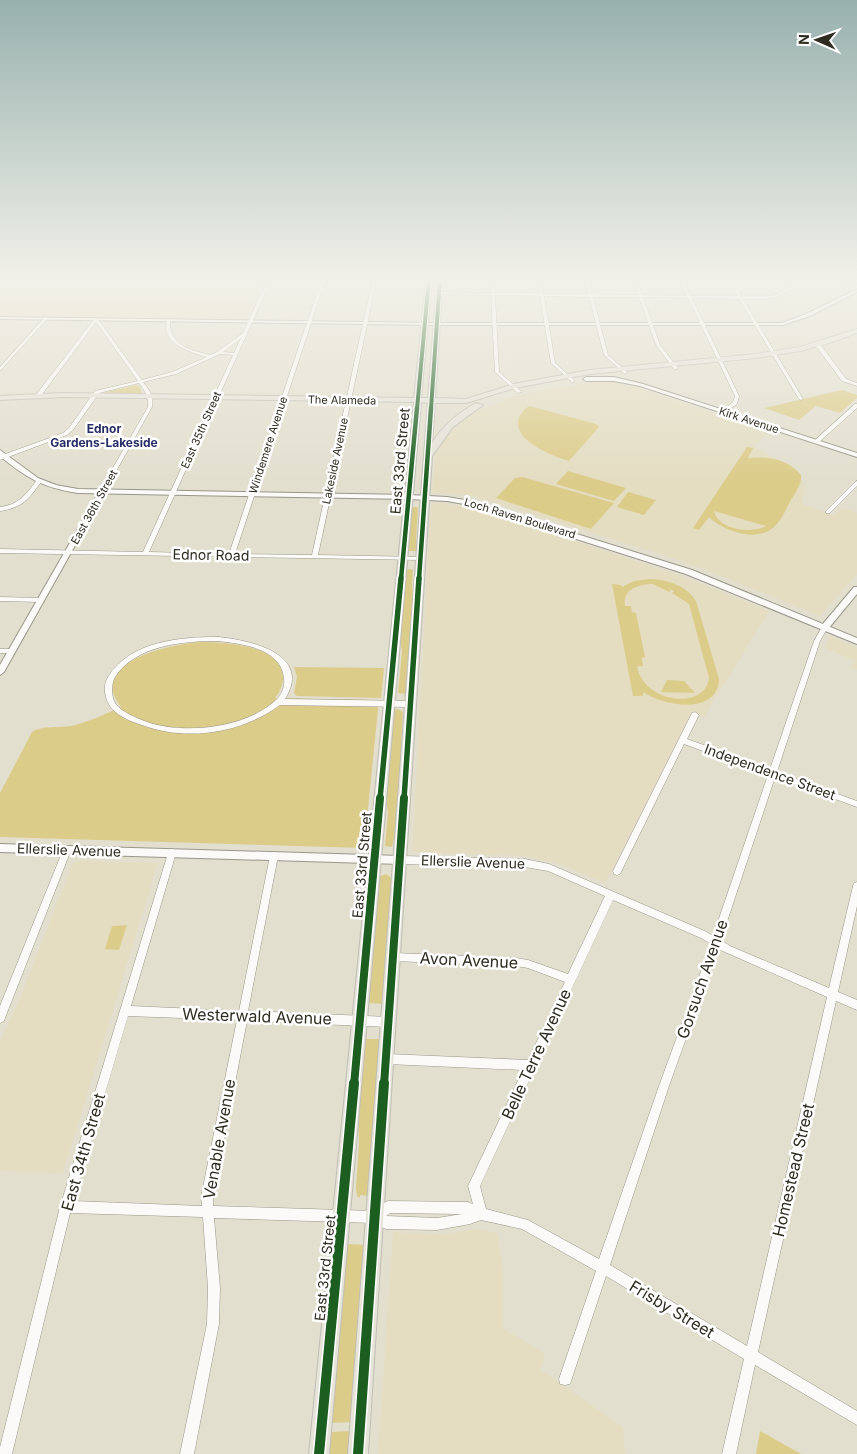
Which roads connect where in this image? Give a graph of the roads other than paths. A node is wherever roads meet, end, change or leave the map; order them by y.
1 (21, 346) edge
2 (76, 346) edge
3 (115, 346) edge
4 (180, 346) edge
5 (228, 346) edge
6 (240, 346) edge
7 (301, 346) edge
8 (361, 346) edge
9 (423, 346) edge
10 (436, 346) edge
11 (495, 346) edge
12 (550, 346) edge
13 (604, 346) edge
14 (658, 346) edge
15 (713, 346) edge
16 (769, 346) edge
17 (825, 346) edge
18 (838, 346) dead end
19 (820, 348) junction
20 (219, 353) junction
21 (236, 354) junction
22 (775, 356) junction
23 (212, 357) junction
24 (720, 362) junction
25 (674, 365) junction
26 (1, 369) edge
27 (625, 373) junction
28 (615, 374) junction
29 (569, 378) junction
30 (631, 380) junction
31 (141, 382) junction
32 (641, 385) junction
33 (857, 385) edge
34 (514, 386) junction
35 (520, 392) junction
36 (38, 396) junction
37 (94, 396) junction
38 (2, 398) edge
39 (800, 399) dead end
40 (151, 400) junction
41 (214, 401) junction
42 (89, 402) junction
43 (282, 402) junction
44 (348, 403) junction
45 (418, 404) junction
46 (0, 405) edge
47 (432, 405) junction
48 (479, 405) junction
49 (857, 405) edge
50 (723, 412) junction
51 (816, 442) junction
52 (2, 455) edge
53 (857, 455) edge
54 (428, 460) junction
55 (38, 482) junction
56 (857, 482) edge
57 (102, 492) junction
58 (173, 493) junction
59 (251, 494) junction
60 (328, 496) junction
61 (409, 497) junction
62 (426, 498) junction
63 (0, 509) edge
64 (828, 512) dead end
65 (0, 551) edge
66 (68, 553) junction
67 (145, 554) junction
68 (231, 556) junction
69 (315, 557) junction
70 (403, 559) junction
71 (421, 559) junction
72 (857, 589) edge
73 (0, 599) edge
74 (41, 600) junction
75 (826, 627) junction
76 (857, 641) edge
77 (0, 651) edge
78 (12, 651) junction
79 (0, 672) edge
80 (279, 702) junction
81 (390, 704) junction
82 (411, 704) junction
83 (695, 715) dead end
84 (682, 740) junction
85 (772, 773) junction
86 (857, 804) edge
87 (0, 848) edge
88 (67, 850) junction
89 (172, 853) junction
90 (274, 856) junction
91 (376, 860) junction
92 (401, 860) junction
93 (617, 871) dead end
94 (857, 886) edge
95 (610, 896) junction
96 (716, 942) junction
97 (394, 957) junction
98 (571, 980) junction
99 (833, 995) junction
100 (857, 1005) edge
101 (125, 1012) junction
102 (242, 1016) junction
103 (0, 1018) edge
104 (360, 1020) junction
105 (389, 1022) junction
106 (386, 1059) junction
107 (531, 1065) junction
108 (66, 1207) junction
109 (208, 1212) junction
110 (481, 1214) junction
111 (342, 1217) junction
112 (375, 1217) junction
113 (603, 1268) junction
114 (750, 1356) junction
115 (565, 1379) dead end
116 (857, 1418) edge
117 (5, 1454) edge
118 (187, 1454) edge
119 (319, 1454) edge
120 (358, 1454) edge
121 (729, 1454) edge

1 - 26 street
2 - 36 street
3 - 31 street
4 - 23 street
5 - 20 street
6 - 21 street, East 35th Street
7 - 43 street, Windemere Avenue
8 - 44 street, Lakeside Avenue
9 - 45 main road, East 33rd Street
10 - 47 main road, East 33rd Street
11 - 34 street
12 - 29 street
13 - 28 street
14 - 25 street
15 - 24 street
16 - 22 street
17 - 19 main road, The Alameda
18 - 19 main road, The Alameda
19 - 22 main road, The Alameda
19 - 33 street
20 - 21 street
20 - 23 street
21 - 41 street, East 35th Street
22 - 24 main road, The Alameda
22 - 39 street
23 - 31 street
24 - 25 main road, The Alameda
24 - 50 street
25 - 27 main road, The Alameda
25 - 28 main road, The Alameda
27 - 28 main road, The Alameda
27 - 30 street, Kirk Avenue
28 - 29 main road, The Alameda
28 - 29 main road, The Alameda
28 - 30 street, Kirk Avenue
28 - 32 street, Kirk Avenue
29 - 34 main road, The Alameda
29 - 35 main road, The Alameda
30 - 32 street, Kirk Avenue
31 - 37 street
31 - 40 street
32 - 50 street, Kirk Avenue
34 - 35 street
34 - 47 main road, The Alameda
35 - 48 main road, The Alameda
36 - 37 main road, The Alameda
36 - 38 main road, The Alameda
37 - 40 main road, The Alameda
37 - 42 street
40 - 41 main road, The Alameda
40 - 42 main road, The Alameda
40 - 57 street, East 36th Street
41 - 43 main road, The Alameda
41 - 58 street, East 35th Street
42 - 46 main road, The Alameda
42 - 52 street
43 - 44 main road, The Alameda
43 - 59 street, Windemere Avenue
44 - 45 main road, The Alameda
44 - 60 street, Lakeside Avenue
45 - 47 main road, The Alameda
45 - 61 main road, East 33rd Street
47 - 48 main road, The Alameda
47 - 54 main road, East 33rd Street
48 - 54 main road
49 - 51 street
50 - 51 street, Kirk Avenue
51 - 53 street, Kirk Avenue
52 - 55 main road, Loch Raven Boulevard
54 - 62 main road, East 33rd Street
55 - 57 main road, Loch Raven Boulevard
55 - 63 street
56 - 64 street
57 - 58 main road, Loch Raven Boulevard
57 - 66 street, East 36th Street
58 - 59 main road, Loch Raven Boulevard
58 - 67 street, East 35th Street
59 - 60 main road, Loch Raven Boulevard
59 - 68 street, Windemere Avenue
60 - 61 main road, Loch Raven Boulevard
60 - 69 street, Lakeside Avenue
61 - 62 main road, Loch Raven Boulevard
61 - 70 main road, East 33rd Street
62 - 71 main road, East 33rd Street
62 - 75 main road, Loch Raven Boulevard
65 - 66 street, Ednor Road
66 - 67 street, Ednor Road
66 - 74 street, East 36th Street
67 - 68 street, Ednor Road
68 - 69 street, Ednor Road
69 - 70 street, Ednor Road
70 - 71 street, Ednor Road
70 - 81 main road, East 33rd Street
71 - 82 main road, East 33rd Street
72 - 75 street, Gorsuch Avenue
73 - 74 street
74 - 78 street, East 36th Street
75 - 76 main road, Loch Raven Boulevard
75 - 85 street, Gorsuch Avenue
77 - 78 street
78 - 79 street, East 36th Street
80 - 80 street
80 - 81 street
81 - 82 street
81 - 91 main road, East 33rd Street
82 - 92 main road, East 33rd Street
83 - 84 street
84 - 85 street, Independence Street
84 - 93 street
85 - 86 street, Independence Street
85 - 96 street, Gorsuch Avenue
87 - 88 street, Ellerslie Avenue
88 - 89 street, Ellerslie Avenue
88 - 103 street
89 - 90 street, Ellerslie Avenue
89 - 101 street, East 34th Street
90 - 91 street, Ellerslie Avenue
90 - 102 street, Venable Avenue
91 - 92 street, Ellerslie Avenue
91 - 104 main road, East 33rd Street
92 - 95 street, Ellerslie Avenue
92 - 97 main road, East 33rd Street
94 - 99 street, Homestead Street
95 - 96 street, Ellerslie Avenue
95 - 98 street, Belle Terre Avenue
96 - 99 street, Ellerslie Avenue
96 - 113 street, Gorsuch Avenue
97 - 98 street, Avon Avenue
97 - 105 main road, East 33rd Street
98 - 107 street, Belle Terre Avenue
99 - 100 street, Ellerslie Avenue
99 - 114 street, Homestead Street
101 - 102 street, Westerwald Avenue
101 - 108 street, East 34th Street
102 - 104 street, Westerwald Avenue
102 - 109 street, Venable Avenue
104 - 105 street, Westerwald Avenue
104 - 111 main road, East 33rd Street
105 - 106 main road, East 33rd Street
106 - 107 street
106 - 112 main road, East 33rd Street
107 - 110 street, Belle Terre Avenue
108 - 109 street, Frisby Street
108 - 117 street, East 34th Street
109 - 111 street, Frisby Street
109 - 118 street, Venable Avenue
110 - 112 street, Frisby Street
110 - 113 street, Frisby Street
111 - 112 street, Frisby Street
111 - 119 main road, East 33rd Street
112 - 120 main road, East 33rd Street
113 - 114 street, Frisby Street
113 - 115 street, Gorsuch Avenue
114 - 116 street, Frisby Street
114 - 121 street, Homestead Street

